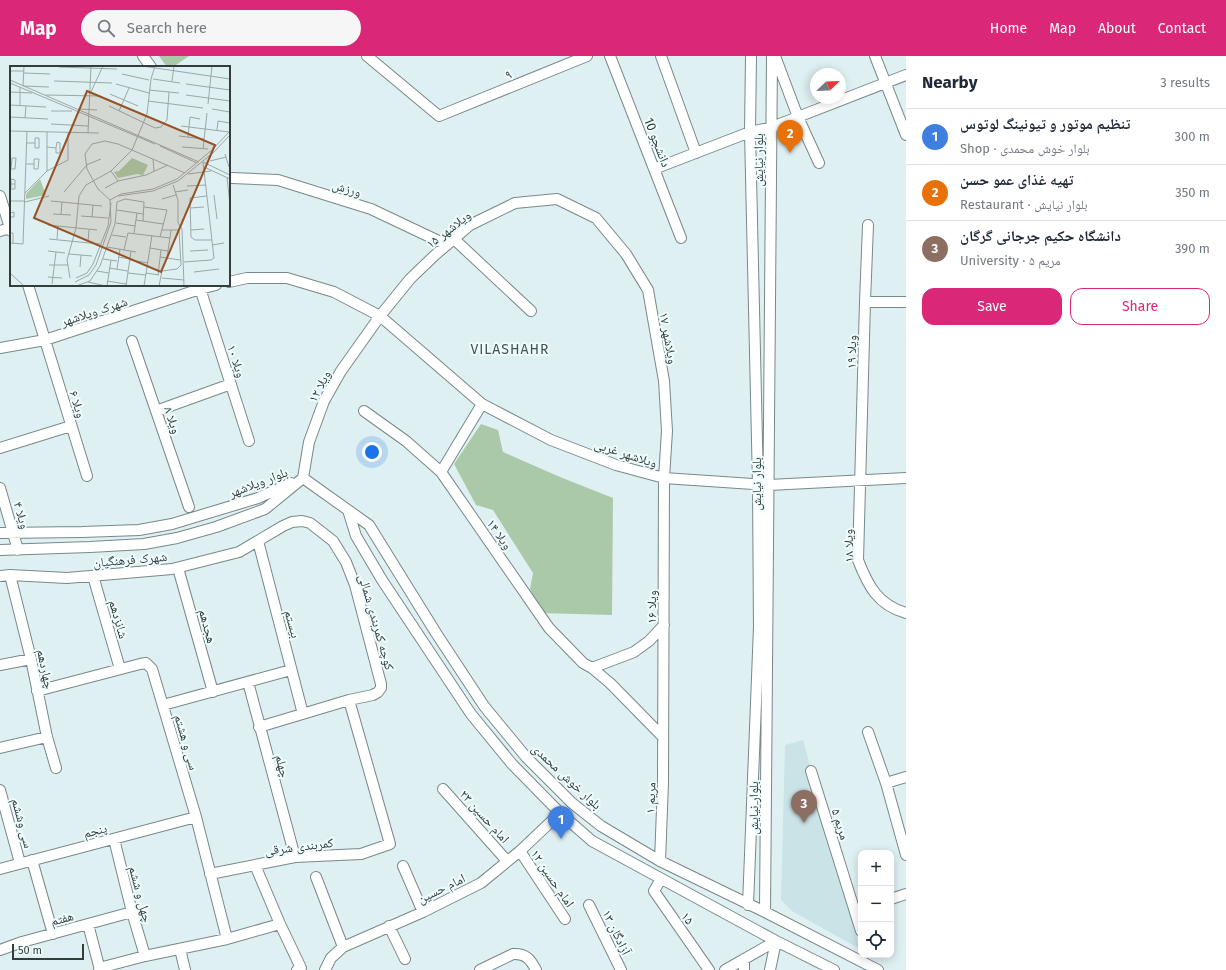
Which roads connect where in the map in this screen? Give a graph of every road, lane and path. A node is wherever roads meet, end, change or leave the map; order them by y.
1 (143, 56) edge
2 (367, 56) edge
3 (587, 56) edge
4 (610, 56) edge
5 (661, 56) edge
6 (751, 56) edge
7 (774, 56) edge
8 (875, 56) edge
9 (150, 66) edge
10 (906, 75) edge
11 (886, 83) junction
12 (906, 83) edge
13 (798, 117) junction
14 (772, 127) junction
15 (750, 132) junction
16 (906, 135) edge
17 (696, 154) junction
18 (819, 163) dead end
19 (654, 169) junction
20 (232, 178) dead end
21 (0, 196) edge
22 (596, 218) joint
23 (868, 225) dead end
24 (7, 230) edge
25 (753, 234) junction
26 (771, 234) junction
27 (681, 238) dead end
28 (450, 242) junction
29 (230, 282) edge
30 (28, 286) edge
31 (200, 287) edge
32 (865, 302) junction
33 (906, 302) edge
34 (531, 311) dead end
35 (380, 316) junction
36 (45, 340) junction
37 (132, 341) dead end
38 (0, 348) edge
39 (755, 356) junction
40 (770, 357) junction
41 (231, 384) junction
42 (482, 404) junction
43 (364, 411) dead end
44 (156, 412) junction
45 (71, 426) junction
46 (249, 441) dead end
47 (0, 448) edge
48 (441, 472) junction
49 (87, 476) dead end
50 (303, 478) junction
51 (664, 478) junction
52 (906, 478) edge
53 (861, 480) junction
54 (758, 485) junction
55 (769, 485) junction
56 (0, 488) edge
57 (189, 507) dead end
58 (348, 510) junction
59 (0, 533) edge
60 (14, 533) junction
61 (258, 541) junction
62 (0, 550) edge
63 (18, 550) junction
64 (178, 568) junction
65 (5, 575) edge
66 (93, 576) junction
67 (906, 614) edge
68 (664, 625) junction
69 (763, 627) junction
70 (436, 634) junction
71 (423, 643) junction
72 (443, 643) junction
73 (428, 652) junction
74 (31, 659) junction
75 (0, 666) edge
76 (592, 668) junction
77 (120, 669) junction
78 (291, 670) junction
79 (248, 682) junction
80 (37, 690) junction
81 (213, 692) junction
82 (349, 700) junction
83 (163, 705) junction
84 (303, 714) junction
85 (259, 727) junction
86 (868, 732) dead end
87 (47, 737) junction
88 (663, 737) junction
89 (755, 747) junction
90 (0, 748) edge
91 (767, 748) junction
92 (56, 768) dead end
93 (811, 771) dead end
94 (906, 777) edge
95 (886, 783) junction
96 (443, 789) dead end
97 (0, 790) edge
98 (560, 813) junction
99 (196, 818) junction
100 (114, 839) junction
101 (520, 851) junction
102 (906, 855) edge
103 (295, 857) junction
104 (32, 860) junction
105 (507, 861) junction
106 (660, 861) junction
107 (20, 863) junction
108 (255, 865) junction
109 (403, 866) dead end
110 (0, 868) edge
111 (210, 874) junction
112 (316, 877) dead end
113 (661, 879) junction
114 (906, 894) edge
115 (894, 898) edge
116 (748, 905) junction
117 (589, 906) dead end
118 (858, 909) edge
119 (132, 912) junction
120 (423, 912) junction
121 (765, 912) junction
122 (565, 919) dead end
123 (88, 924) junction
124 (280, 924) junction
125 (389, 926) junction
126 (53, 934) junction
127 (227, 939) junction
128 (776, 941) junction
129 (343, 947) junction
130 (180, 949) junction
131 (0, 950) edge
132 (145, 956) junction
133 (405, 959) dead end
134 (744, 959) junction
135 (99, 969) edge
136 (185, 970) edge
137 (297, 970) edge
138 (325, 970) edge
139 (480, 970) edge
140 (536, 970) edge
141 (621, 970) edge
142 (709, 970) edge
143 (725, 970) edge
144 (744, 970) edge
145 (770, 970) edge
146 (834, 970) edge
147 (878, 970) edge

1 - 9 street
2 - 3 street, ۹
4 - 19 street, دانشجو 10
5 - 17 street
6 - 15 street, بلوار نیایش
7 - 13 street
7 - 14 street, بلوار نیایش
8 - 11 street
10 - 11 street
11 - 12 street
11 - 13 street
11 - 16 street
13 - 14 street
13 - 18 street
14 - 15 street
14 - 26 street, بلوار نیایش
15 - 17 street
15 - 25 street, بلوار نیایش
17 - 19 street
19 - 27 street, دانشجو 10
20 - 28 street, ورزش
21 - 24 street
22 - 28 street, ویلاشهر ۱۵
22 - 51 street, ویلاشهر ۱۷
23 - 32 street, ۱۹ ویلا
25 - 26 street
25 - 39 street, بلوار نیایش
26 - 40 street, بلوار نیایش
28 - 34 street, ورزش
28 - 35 street, ویلاشهر ۱۵
29 - 35 street
30 - 36 street, ۶ ویلا
31 - 36 street, شهرک ویلاشهر
31 - 41 street, ۱۰ ویلا
32 - 33 street
32 - 53 street, ۱۹ ویلا
35 - 42 street, ویلاشهر غربی
35 - 50 street, ویلا ۱۲
36 - 38 street, شهرک ویلاشهر
36 - 45 street, ۶ ویلا
37 - 44 street, ویلا ۸
39 - 40 street
39 - 54 street, بلوار نیایش
40 - 55 street, بلوار نیایش
41 - 44 street
41 - 46 street, ۱۰ ویلا
42 - 48 street
42 - 51 street, ویلاشهر غربی
43 - 48 street, ۱۴ ویلا
44 - 57 street, ویلا ۸
45 - 47 street
45 - 49 street, ۶ ویلا
48 - 76 street, ۱۴ ویلا
50 - 58 street
50 - 60 street, بلوار ویلاشهر
50 - 63 street, بلوار ویلاشهر
51 - 54 street, ویلاشهر غربی
51 - 68 street, ۱۶ ویلا
52 - 53 street, ویلاشهر غربی
53 - 55 street, ویلاشهر غربی
53 - 67 street, ویلا ۱۸
54 - 55 street, ویلاشهر غربی
54 - 69 street, بلوار نیایش
55 - 69 street, بلوار نیایش
56 - 60 street, ۴ ویلا
58 - 70 street, بلوار خوش محمدی
58 - 71 street
59 - 60 street, بلوار ویلاشهر
60 - 63 street, ۴ ویلا
61 - 64 street, شهرک فرهنگیان
61 - 78 street, بیستم
61 - 82 street, کوچه کمربندی شمالی
62 - 63 street, بلوار ویلاشهر
64 - 66 street, شهرک فرهنگیان
64 - 81 street, هجدهم
65 - 66 street, شهرک فرهنگیان
65 - 74 street, چهاردهم
66 - 77 street, شانزدهم
68 - 76 street
68 - 88 street, ۱۶ ویلا
69 - 89 street, بلوار نیایش
69 - 91 street, بلوار نیایش
70 - 71 street
70 - 72 street, بلوار خوش محمدی
71 - 73 street
72 - 73 street
72 - 106 street, بلوار خوش محمدی
73 - 98 street
74 - 75 street
74 - 80 street, چهاردهم
76 - 88 street, ۱۴ ویلا
77 - 80 street, سی و هشتم
77 - 83 street, سی و هشتم
78 - 79 street
78 - 84 street, بیستم
79 - 81 street
79 - 85 street, چهلم
80 - 87 street, چهاردهم
81 - 83 street
82 - 84 street
82 - 103 street, کمربندی شرقی
83 - 99 street, سی و هشتم
84 - 85 street
85 - 103 street, چهلم
86 - 95 street
87 - 90 street
87 - 92 street, چهاردهم
88 - 106 street, ۱ مریم
89 - 91 street
89 - 116 street, بلوار نیایش
91 - 121 street, بلوار نیایش
93 - 118 street, ۵ مریم
94 - 95 street
95 - 102 street
96 - 105 street, امام حسین ۲۳
97 - 107 street, سی وششم
98 - 101 street, امام حسین
98 - 113 street
99 - 100 street, پنجم
99 - 111 street, سی و هشتم
100 - 104 street, پنجم
100 - 119 street, چهل و ششم
101 - 105 street, امام حسین
101 - 122 street, امام حسین ۱۲
103 - 108 street, کمربندی شرقی
104 - 107 street, پنجم
104 - 126 street
105 - 120 street, امام حسین
106 - 116 street, بلوار خوش محمدی
107 - 110 street, پنجم
108 - 111 street
108 - 124 street, کمربندی شرقی
109 - 120 street
111 - 127 street, سی و هشتم
112 - 129 street
113 - 128 street
113 - 142 street, ۱۵
114 - 115 street
116 - 121 street, بلوار خوش محمدی
117 - 141 street, آزادگان ۱۳
119 - 123 street, هفتم
119 - 132 street, چهل و ششم
120 - 125 street, امام حسین
121 - 147 street, بلوار خوش محمدی
123 - 126 street, هفتم
123 - 135 street
124 - 127 street
124 - 137 street, کمربندی شرقی
125 - 129 street, امام حسین
125 - 133 street
126 - 131 street, هفتم
127 - 130 street
128 - 134 street
128 - 145 street
128 - 146 street
129 - 138 street, امام حسین
130 - 132 street
130 - 136 street
132 - 135 street
134 - 143 street
134 - 144 street
139 - 140 street

